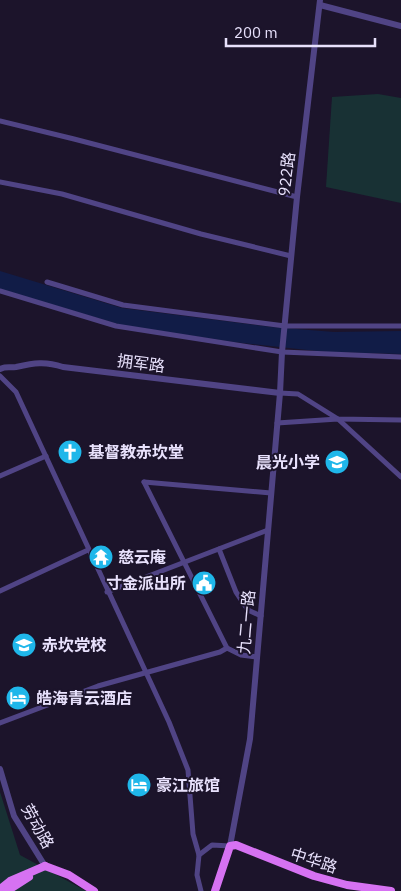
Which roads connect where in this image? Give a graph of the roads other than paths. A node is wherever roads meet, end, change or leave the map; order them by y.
1 (320, 2) edge
2 (401, 26) edge
3 (0, 121) edge
4 (0, 182) edge
5 (297, 197) junction
6 (291, 256) junction
7 (47, 282) dead end
8 (0, 291) edge
9 (285, 326) junction
10 (401, 326) edge
11 (282, 352) junction
12 (401, 357) edge
13 (0, 368) edge
14 (0, 376) edge
15 (280, 394) junction
16 (338, 419) junction
17 (401, 420) edge
18 (277, 423) junction
19 (46, 456) junction
20 (0, 476) edge
21 (401, 477) edge
22 (271, 493) junction
23 (268, 530) junction
24 (88, 550) junction
25 (218, 550) junction
26 (184, 563) junction
27 (0, 592) edge
28 (107, 592) junction
29 (260, 616) junction
30 (227, 648) junction
31 (257, 657) junction
32 (145, 672) junction
33 (0, 723) edge
34 (0, 769) edge
35 (230, 846) junction
36 (199, 855) junction
37 (45, 866) junction
38 (346, 888) edge
39 (0, 889) edge
40 (7, 891) edge
41 (94, 891) edge
42 (201, 891) edge
43 (215, 891) edge
44 (391, 891) edge

1 - 2 street
1 - 5 street, 922路
3 - 5 street
4 - 6 street
5 - 6 street, 922路
6 - 9 street, 922路
7 - 9 street
8 - 11 street
9 - 10 street
9 - 11 street, 922路
11 - 12 street
11 - 15 street, 九二一路
13 - 15 street, 拥军路
14 - 19 street
15 - 16 street
15 - 18 street, 九二一路
16 - 17 street
16 - 18 street
16 - 21 street
18 - 22 street, 九二一路
19 - 20 street
19 - 24 street
22 - 23 street, 九二一路
22 - 26 street
23 - 25 street
23 - 29 street, 九二一路
24 - 27 street
24 - 28 street
25 - 26 street
25 - 29 street
26 - 28 street
26 - 30 street
28 - 32 street
29 - 31 street, 九二一路
30 - 31 street
30 - 32 street
31 - 35 street, 九二一路
32 - 33 street
32 - 36 street
34 - 37 street, 劳动路
35 - 36 street
35 - 38 main road, 中华路
35 - 43 main road, 九二一路
36 - 42 street
37 - 39 main road
37 - 40 main road
37 - 41 main road
38 - 44 main road, 中华路

